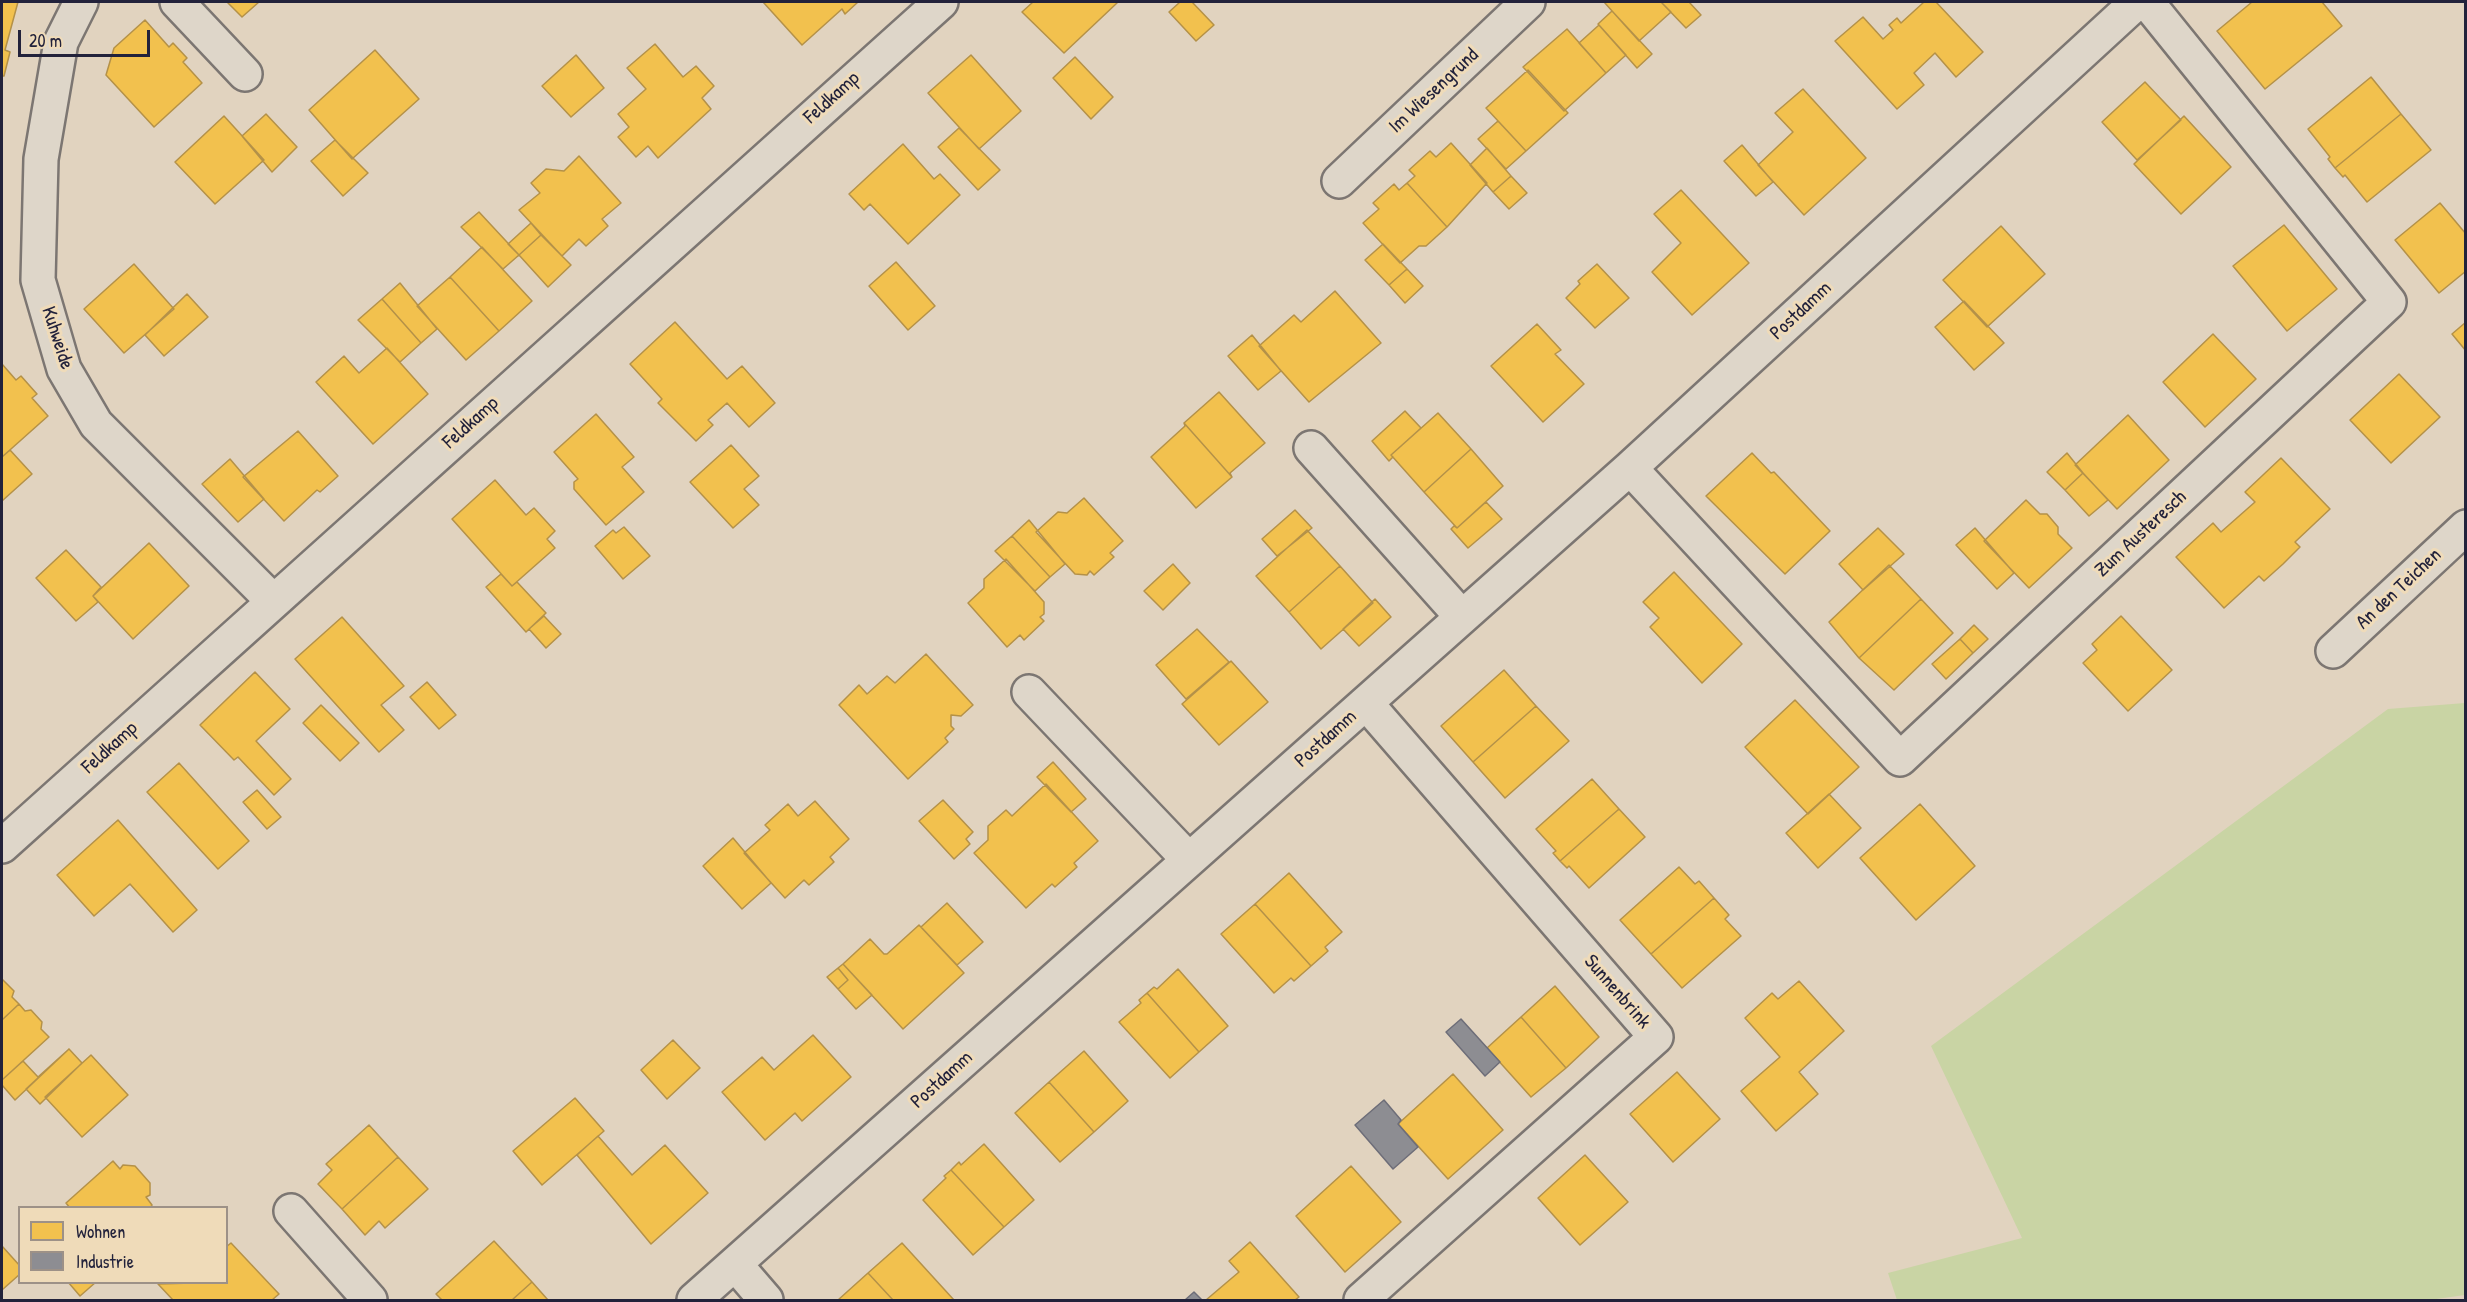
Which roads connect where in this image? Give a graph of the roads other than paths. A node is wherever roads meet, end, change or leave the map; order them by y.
1 (81, 2) edge
2 (177, 2) edge
3 (941, 2) edge
4 (1528, 2) edge
5 (2137, 2) edge
6 (2147, 2) edge
7 (245, 74) dead end
8 (1339, 181) dead end
9 (1311, 448) dead end
10 (1630, 468) junction
11 (2466, 527) edge
12 (273, 601) junction
13 (1462, 617) junction
14 (2333, 651) dead end
15 (1029, 692) dead end
16 (1366, 703) junction
17 (2, 846) edge
18 (1189, 860) junction
19 (291, 1211) dead end
20 (735, 1264) junction
21 (370, 1300) edge
22 (694, 1300) edge
23 (766, 1300) edge
24 (1361, 1300) edge

1 - 12 street, Kuhweide
2 - 7 street
3 - 12 street, Feldkamp
4 - 8 street, Im Wiesengrund
5 - 10 street, Postdamm
6 - 10 street, Zum Austeresch
9 - 13 street
10 - 13 street, Postdamm
11 - 14 street, An den Teichen
12 - 17 street, Feldkamp
13 - 16 street, Postdamm
15 - 18 street
16 - 18 street, Postdamm
16 - 24 street, Sunnenbrink
18 - 20 street, Postdamm
19 - 21 street
20 - 22 street, Postdamm
20 - 23 street

